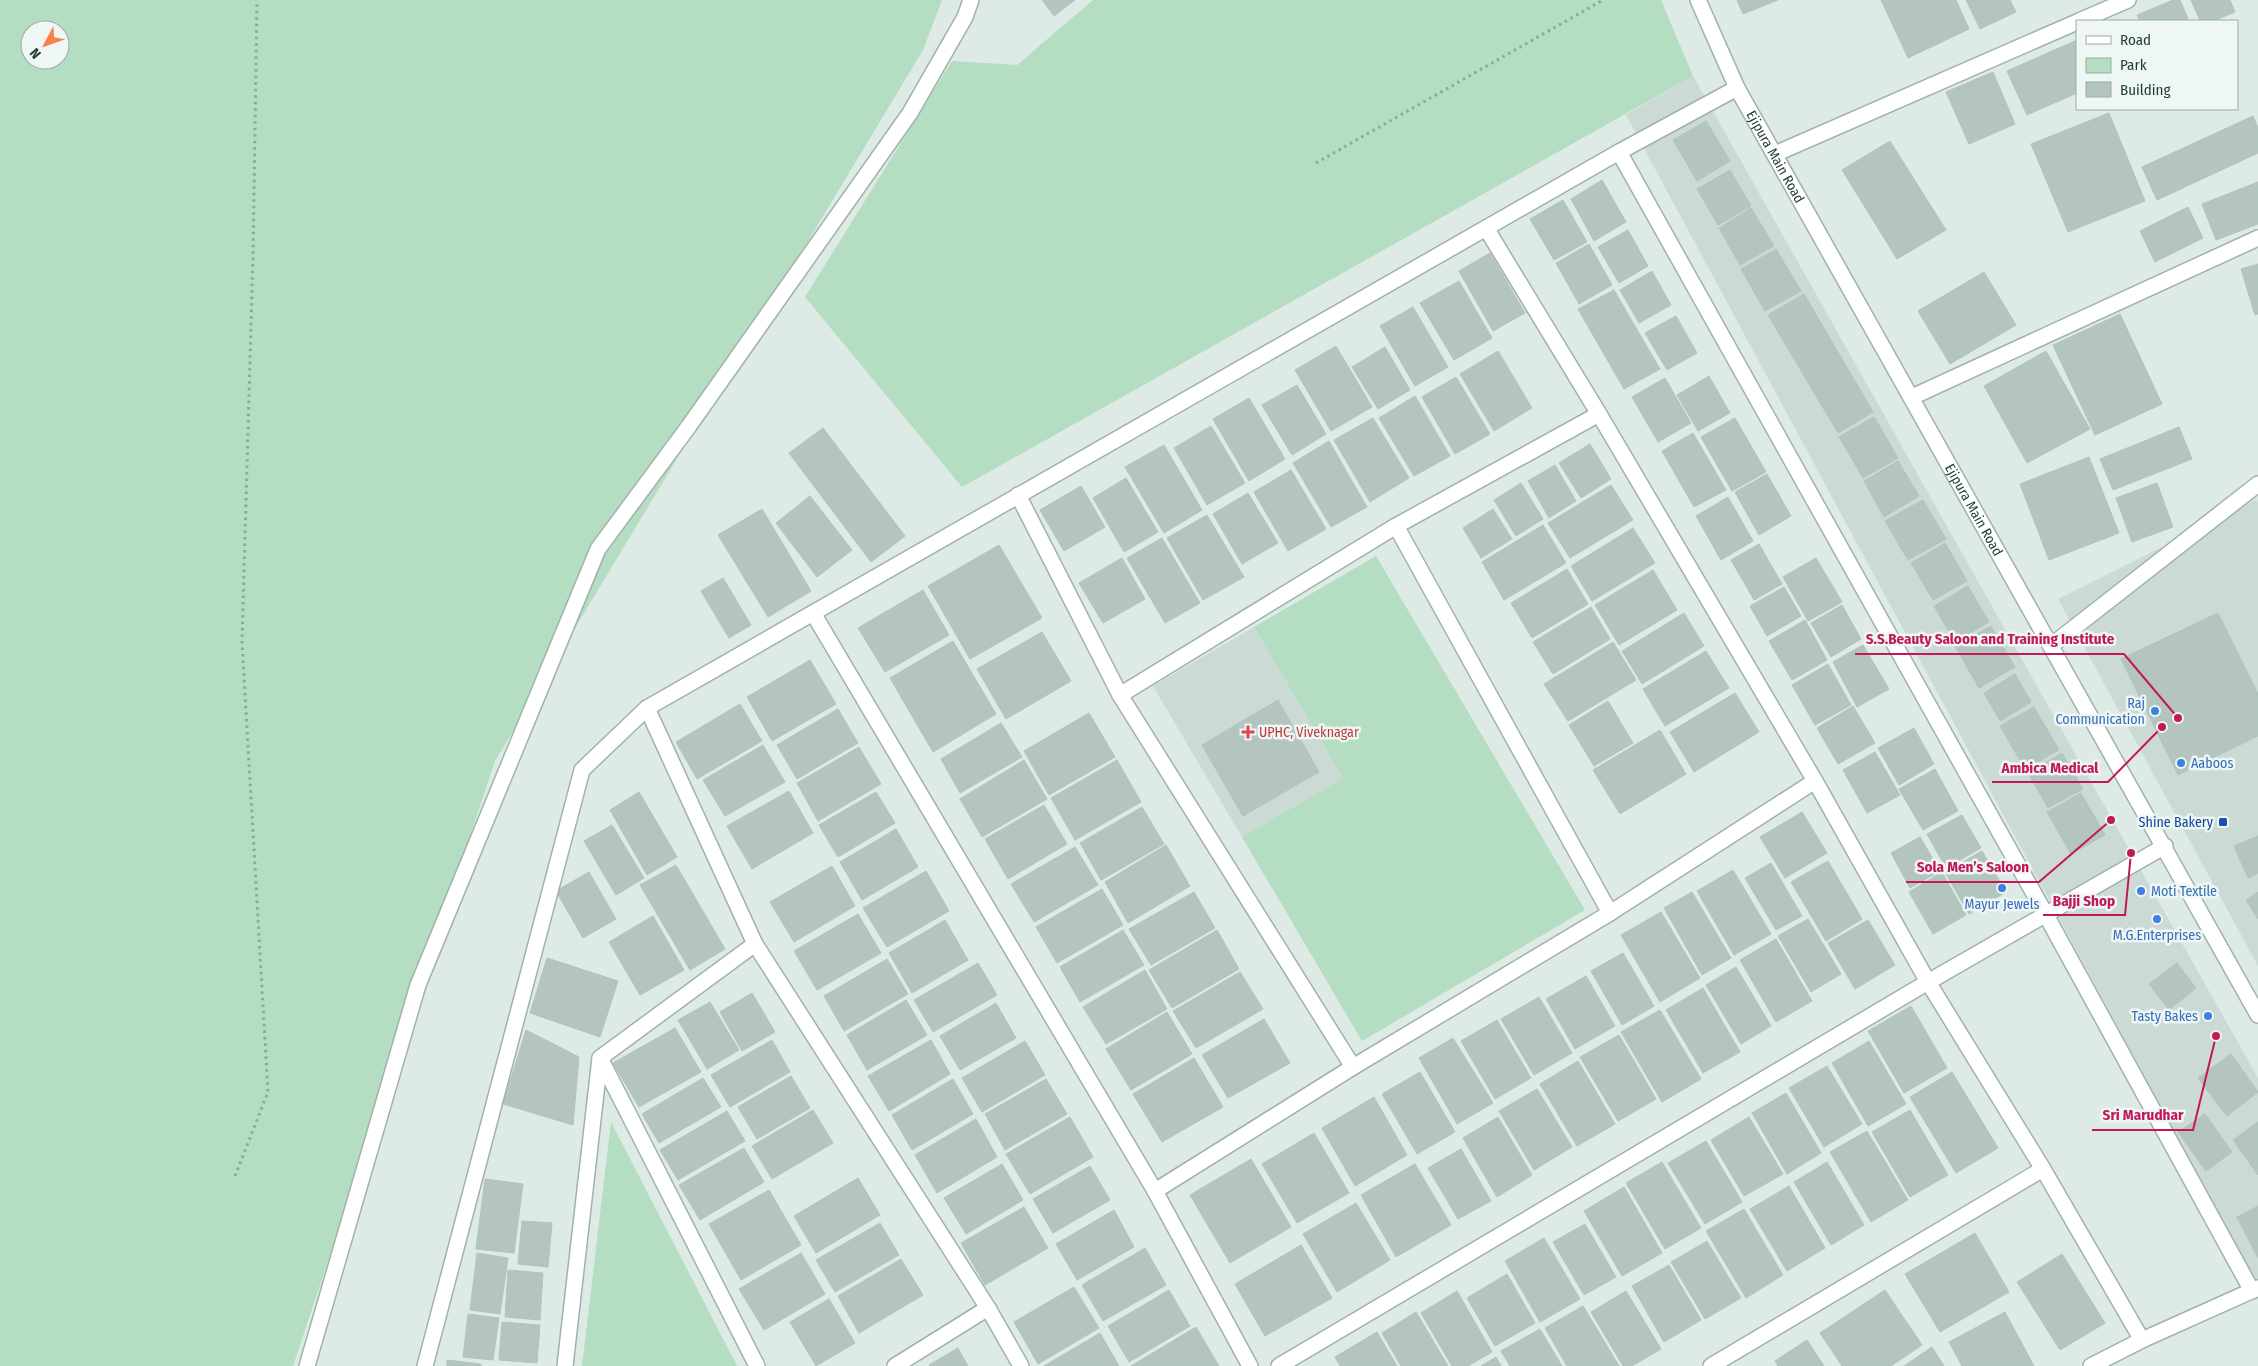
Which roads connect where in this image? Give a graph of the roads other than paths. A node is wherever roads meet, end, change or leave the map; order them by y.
1 (971, 0) edge
2 (1698, 0) edge
3 (2128, 0) edge
4 (2083, 20) edge
5 (2076, 23) edge
6 (1737, 88) junction
7 (1619, 152) junction
8 (1775, 154) junction
9 (1486, 228) junction
10 (2258, 238) edge
11 (1912, 397) junction
12 (1599, 414) junction
13 (2258, 484) edge
14 (1018, 495) junction
15 (1396, 526) junction
16 (813, 613) junction
17 (2052, 645) junction
18 (1120, 695) junction
19 (646, 708) junction
20 (1815, 781) junction
21 (2165, 846) junction
22 (1610, 914) junction
23 (2046, 915) junction
24 (755, 944) junction
25 (1928, 982) junction
26 (2258, 1015) edge
27 (600, 1058) junction
28 (1353, 1067) junction
29 (2043, 1168) junction
30 (1155, 1191) junction
31 (2255, 1289) edge
32 (988, 1308) junction
33 (2142, 1340) junction
34 (307, 1366) edge
35 (425, 1366) edge
36 (566, 1366) edge
37 (757, 1366) edge
38 (895, 1366) edge
39 (1021, 1366) edge
40 (1250, 1366) edge
41 (1279, 1366) edge
42 (1711, 1366) edge
43 (2092, 1366) edge

1 - 34 street
2 - 6 street, Ejipura Main Road
3 - 4 street
5 - 8 street
6 - 7 street
6 - 8 street, Ejipura Main Road
7 - 9 street
7 - 23 street
8 - 11 street, Ejipura Main Road
9 - 12 street
9 - 14 street
10 - 11 street
11 - 17 street, Ejipura Main Road
12 - 15 street
12 - 20 street
13 - 17 street
14 - 16 street
14 - 18 street
15 - 18 street
15 - 22 street
16 - 19 street
16 - 30 street
17 - 21 street, Ejipura Main Road
18 - 28 street
19 - 24 street
19 - 35 street
20 - 22 street
20 - 25 street
21 - 23 street
21 - 26 street, Ejipura Main Road
22 - 28 street
23 - 25 street
23 - 31 street
24 - 27 street
24 - 32 street
25 - 29 street
25 - 41 street
27 - 36 street
27 - 37 street
28 - 30 street
29 - 33 street
29 - 42 street
30 - 40 street
31 - 33 street
32 - 38 street
32 - 39 street
33 - 43 street

